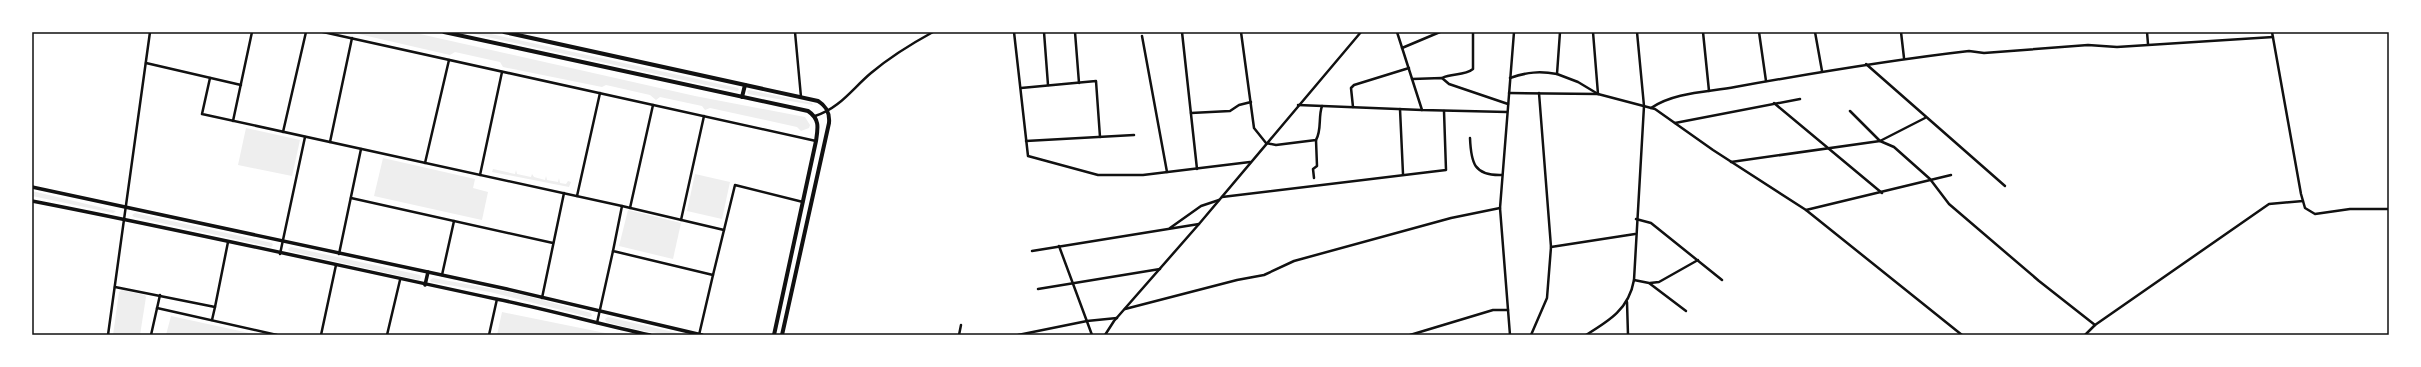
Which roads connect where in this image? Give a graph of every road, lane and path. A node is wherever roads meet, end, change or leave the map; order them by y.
1 (150, 32) edge
2 (252, 32) edge
3 (306, 32) edge
4 (323, 32) edge
5 (444, 32) edge
6 (504, 32) edge
7 (795, 32) edge
8 (933, 32) edge
9 (1014, 32) edge
10 (1044, 32) edge
11 (1075, 32) edge
12 (1182, 32) edge
13 (1241, 32) edge
14 (1361, 32) edge
15 (1397, 32) edge
16 (1440, 32) edge
17 (1473, 32) edge
18 (1514, 32) edge
19 (1560, 32) edge
20 (1593, 32) edge
21 (1637, 32) edge
22 (1703, 32) edge
23 (1759, 32) edge
24 (1815, 32) edge
25 (1901, 32) edge
26 (2146, 32) edge
27 (2272, 32) edge
28 (1142, 36) dead end
29 (2273, 37) junction
30 (352, 38) junction
31 (2148, 44) junction
32 (1402, 48) junction
33 (1904, 58) junction
34 (449, 60) junction
35 (146, 63) junction
36 (1866, 64) junction
37 (1409, 68) junction
38 (1822, 71) junction
39 (502, 72) junction
40 (1557, 74) junction
41 (210, 78) junction
42 (1442, 78) junction
43 (1510, 78) junction
44 (1412, 79) junction
45 (1766, 81) junction
46 (1079, 82) junction
47 (241, 85) junction
48 (745, 85) junction
49 (1048, 86) junction
50 (1021, 88) junction
51 (1709, 91) junction
52 (600, 93) junction
53 (1539, 93) junction
54 (1509, 94) junction
55 (1598, 94) junction
56 (742, 97) junction
57 (801, 97) junction
58 (1800, 99) dead end
59 (1251, 102) junction
60 (1774, 103) junction
61 (1508, 104) junction
62 (653, 105) junction
63 (1298, 105) junction
64 (1322, 106) junction
65 (1644, 106) junction
66 (1353, 108) junction
67 (1651, 108) junction
68 (1400, 110) junction
69 (1422, 110) junction
70 (1444, 111) junction
71 (1850, 111) dead end
72 (828, 112) junction
73 (1507, 112) junction
74 (1191, 113) junction
75 (704, 116) junction
76 (815, 116) junction
77 (1925, 118) junction
78 (233, 121) junction
79 (1675, 123) junction
80 (283, 132) junction
81 (1134, 135) dead end
82 (305, 137) junction
83 (1100, 137) junction
84 (1470, 138) dead end
85 (1316, 140) junction
86 (816, 141) junction
87 (1026, 141) junction
88 (1880, 141) junction
89 (330, 142) junction
90 (1266, 144) junction
91 (1828, 148) junction
92 (361, 149) junction
93 (1251, 162) junction
94 (1731, 162) junction
95 (425, 163) junction
96 (1197, 169) junction
97 (1167, 172) junction
98 (1403, 174) junction
99 (480, 175) junction
100 (1502, 175) junction
101 (1951, 175) dead end
102 (1314, 178) dead end
103 (1930, 179) junction
104 (2005, 186) dead end
105 (32, 187) edge
106 (564, 193) junction
107 (1883, 193) junction
108 (577, 196) junction
109 (1222, 197) junction
110 (351, 198) junction
111 (1219, 200) junction
112 (32, 201) edge
113 (2303, 201) junction
114 (803, 202) junction
115 (622, 206) junction
116 (126, 208) junction
117 (630, 208) junction
118 (1500, 208) junction
119 (2389, 209) edge
120 (1806, 210) junction
121 (124, 219) junction
122 (1636, 219) junction
123 (681, 220) junction
124 (454, 221) junction
125 (1199, 224) junction
126 (1169, 228) junction
127 (724, 230) junction
128 (1635, 234) junction
129 (283, 241) junction
130 (228, 242) junction
131 (554, 243) junction
132 (1059, 246) junction
133 (1551, 247) junction
134 (613, 251) junction
135 (1032, 251) dead end
136 (280, 254) junction
137 (339, 254) junction
138 (1698, 260) junction
139 (336, 265) junction
140 (1160, 268) junction
141 (428, 272) junction
142 (442, 275) junction
143 (713, 275) junction
144 (400, 280) junction
145 (1634, 280) junction
146 (1722, 280) dead end
147 (1649, 283) junction
148 (1072, 284) junction
149 (425, 285) junction
150 (115, 287) junction
151 (1038, 289) dead end
152 (160, 295) junction
153 (542, 298) junction
154 (497, 299) junction
155 (1628, 301) junction
156 (215, 307) junction
157 (157, 308) junction
158 (1124, 309) junction
159 (1508, 310) junction
160 (600, 311) junction
161 (1686, 311) dead end
162 (1117, 318) junction
163 (212, 320) junction
164 (1087, 321) junction
165 (597, 324) junction
166 (961, 325) dead end
167 (2095, 325) junction
168 (108, 335) edge
169 (151, 335) edge
170 (277, 335) edge
171 (321, 335) edge
172 (387, 335) edge
173 (489, 335) edge
174 (650, 335) edge
175 (700, 335) edge
176 (774, 335) edge
177 (782, 335) edge
178 (959, 335) edge
179 (1018, 335) edge
180 (1092, 335) edge
181 (1105, 335) edge
182 (1410, 335) edge
183 (1510, 335) edge
184 (1531, 335) edge
185 (1586, 335) edge
186 (1628, 335) edge
187 (1962, 335) edge
188 (2085, 335) edge

1 - 35 street
2 - 47 street
3 - 80 street
4 - 30 street
5 - 56 main road
6 - 48 main road
7 - 57 street
8 - 72 street
9 - 50 street
10 - 49 street
11 - 46 street
12 - 74 street
13 - 59 street
14 - 63 street
15 - 32 street
16 - 32 street
17 - 42 street
18 - 43 street
19 - 40 street
20 - 55 street
21 - 65 street
22 - 51 street
23 - 45 street
24 - 38 street
25 - 33 street
26 - 31 street
27 - 29 street
28 - 97 street
29 - 31 street
29 - 113 street
30 - 34 street
30 - 89 street
31 - 33 street
32 - 37 street
33 - 36 street
34 - 39 street
34 - 95 street
35 - 41 street
35 - 116 street
36 - 38 street
36 - 77 street
37 - 44 street
37 - 66 street
38 - 45 street
39 - 52 street
39 - 99 street
40 - 43 street
40 - 55 street
41 - 47 street
41 - 78 street
42 - 44 street
42 - 61 street
43 - 54 street
44 - 69 street
45 - 51 street
46 - 49 street
46 - 83 street
47 - 78 street
48 - 56 main road
48 - 57 main road
49 - 50 street
50 - 87 street
51 - 67 street
52 - 62 street
52 - 108 street
53 - 54 street
53 - 55 street
53 - 133 street
54 - 61 street
55 - 65 street
56 - 76 main road
57 - 72 main road
58 - 60 street
59 - 74 street
59 - 90 street
60 - 79 street
60 - 91 street
61 - 73 street
62 - 75 street
62 - 117 street
63 - 64 street
63 - 90 street
64 - 66 street
64 - 85 street
65 - 67 street
65 - 122 street
66 - 68 street
67 - 79 street
68 - 69 street
68 - 98 street
69 - 70 street
70 - 73 street
70 - 98 street
71 - 88 street
72 - 76 street
72 - 177 main road
73 - 100 street
74 - 96 street
75 - 86 street
75 - 123 street
76 - 86 main road
77 - 88 street
77 - 104 street
78 - 80 street
79 - 94 street
80 - 82 street
81 - 83 street
82 - 89 street
82 - 129 street
83 - 87 street
84 - 100 street
85 - 90 street
85 - 102 street
86 - 114 main road
87 - 97 street
88 - 91 street
88 - 103 street
89 - 92 street
90 - 93 street
91 - 94 street
91 - 107 street
92 - 95 street
92 - 110 street
93 - 96 street
93 - 109 street
94 - 120 street
95 - 99 street
96 - 97 street
98 - 109 street
99 - 106 street
100 - 118 street
101 - 103 street
103 - 107 street
103 - 167 street
105 - 116 street
106 - 108 street
106 - 131 street
107 - 120 street
108 - 115 street
109 - 111 street
110 - 124 street
110 - 137 street
111 - 125 street
111 - 126 street
112 - 121 street
113 - 119 street
113 - 167 street
114 - 127 street
114 - 176 main road
115 - 117 street
115 - 134 street
116 - 121 street
116 - 129 street
117 - 123 street
118 - 158 street
118 - 159 street
120 - 187 street
121 - 130 street
121 - 150 street
122 - 128 street
122 - 138 street
123 - 127 street
124 - 131 street
124 - 142 street
125 - 126 street
125 - 140 street
126 - 132 street
127 - 143 street
128 - 133 street
128 - 145 street
129 - 136 street
129 - 137 street
130 - 136 street
130 - 156 street
131 - 153 street
132 - 135 street
132 - 148 street
133 - 184 street
134 - 143 street
134 - 160 street
136 - 139 street
137 - 141 street
138 - 146 street
138 - 147 street
139 - 144 street
139 - 171 street
140 - 148 street
140 - 158 street
141 - 142 street
141 - 149 street
142 - 153 street
143 - 175 street
144 - 149 street
144 - 172 street
145 - 147 street
145 - 155 street
147 - 161 street
148 - 151 street
148 - 164 street
149 - 154 street
150 - 152 street
150 - 168 street
152 - 156 street
152 - 157 street
153 - 160 street
154 - 165 street
154 - 173 street
155 - 185 street
155 - 186 street
156 - 163 street
157 - 163 street
157 - 169 street
158 - 162 street
159 - 182 street
159 - 183 street
160 - 165 street
160 - 175 street
162 - 164 street
162 - 181 street
163 - 170 street
164 - 179 street
164 - 180 street
165 - 174 street
166 - 178 street
167 - 188 street

